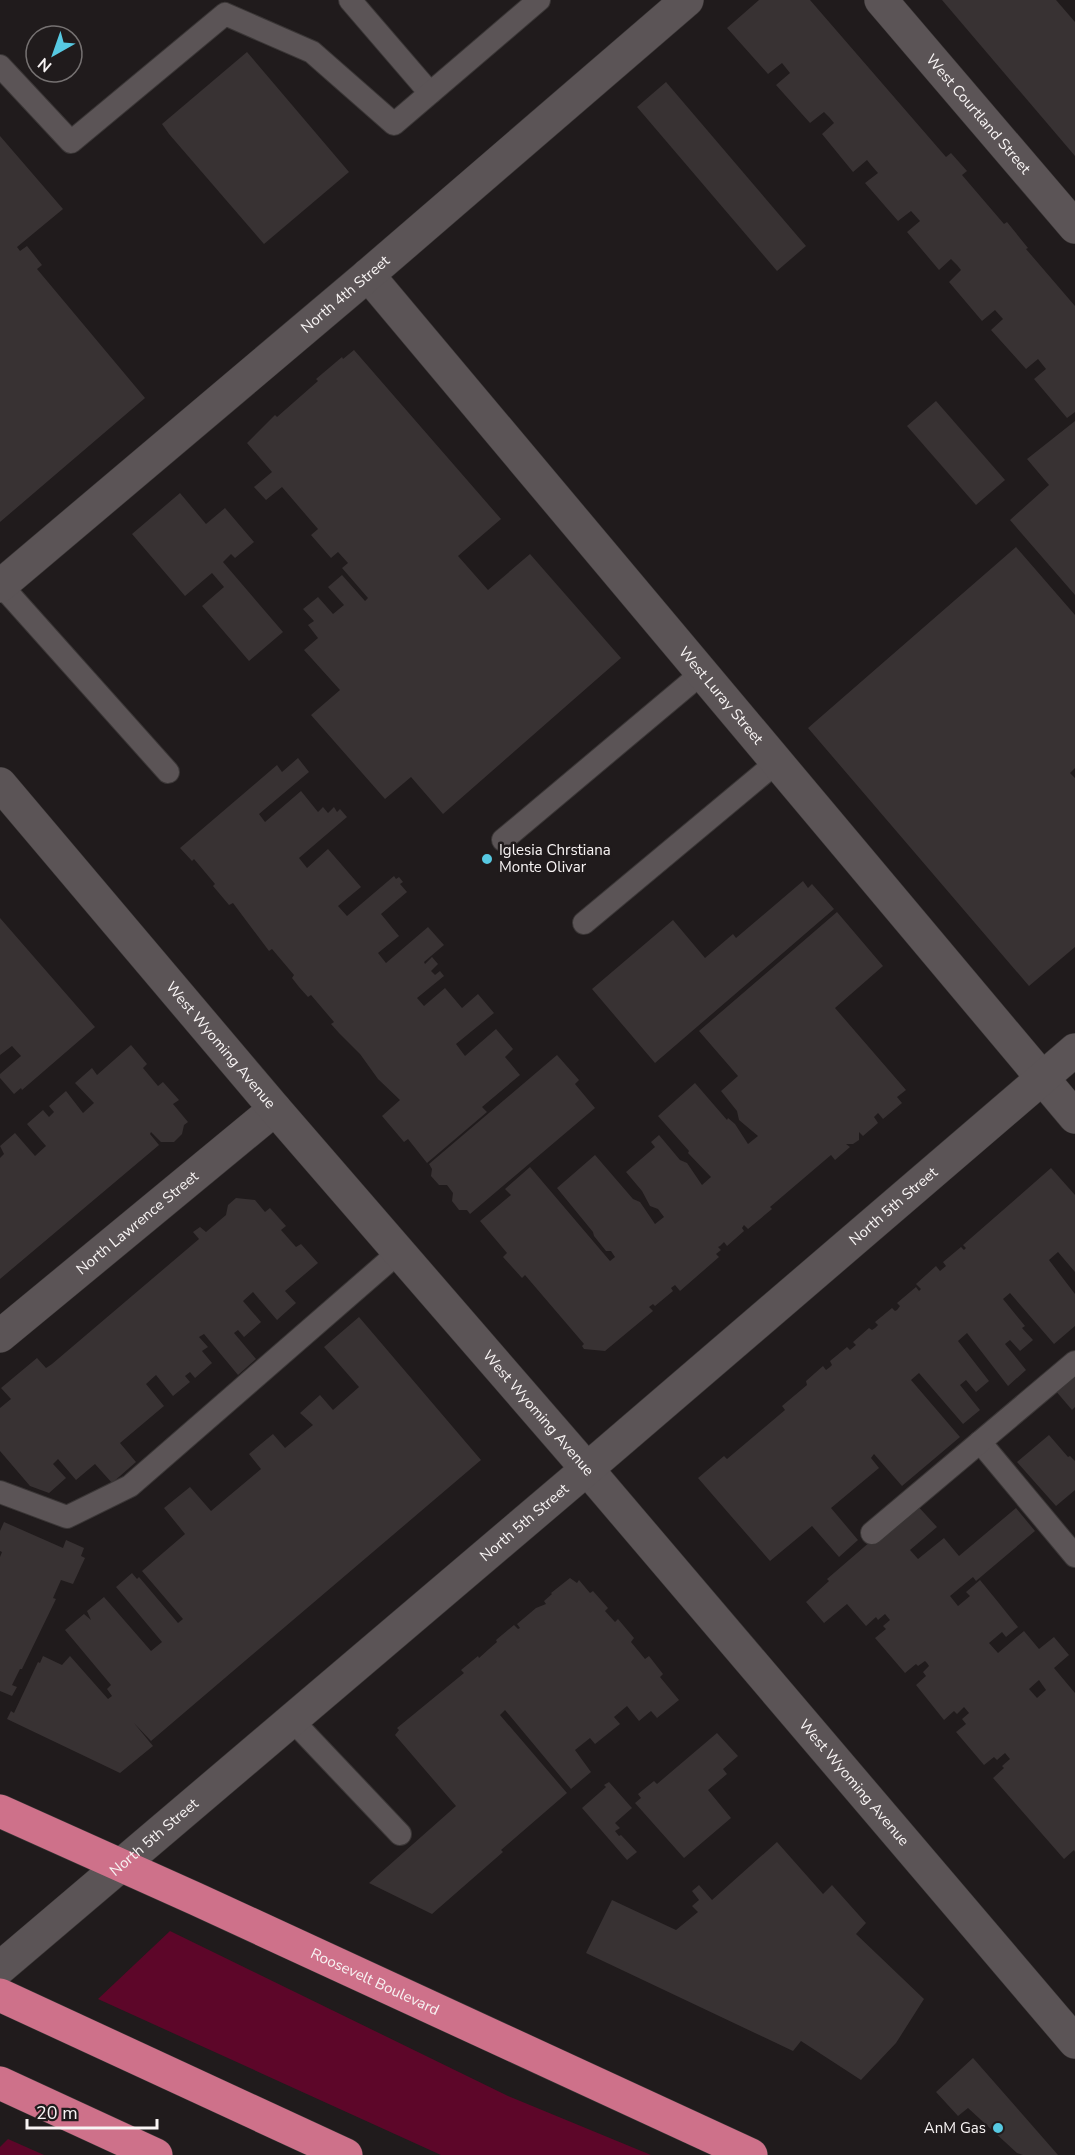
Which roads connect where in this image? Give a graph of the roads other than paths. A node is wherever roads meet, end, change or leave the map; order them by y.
1 (350, 0) edge
2 (539, 0) edge
3 (687, 0) edge
4 (881, 0) edge
5 (0, 66) edge
6 (430, 93) junction
7 (1075, 227) edge
8 (368, 275) junction
9 (0, 585) edge
10 (702, 673) junction
11 (777, 762) junction
12 (168, 772) dead end
13 (0, 784) edge
14 (503, 840) dead end
15 (584, 923) dead end
16 (1075, 1050) edge
17 (1043, 1079) junction
18 (275, 1109) junction
19 (1075, 1117) edge
20 (399, 1252) junction
21 (0, 1336) edge
22 (1075, 1362) edge
23 (980, 1442) junction
24 (587, 1469) junction
25 (0, 1492) edge
26 (872, 1533) dead end
27 (1075, 1556) edge
28 (292, 1720) junction
29 (0, 1811) edge
30 (400, 1834) dead end
31 (120, 1866) junction
32 (0, 1968) edge
33 (0, 1995) edge
34 (1075, 2042) edge
35 (0, 2083) edge
36 (156, 2155) edge
37 (346, 2155) edge
38 (751, 2155) edge

1 - 6 lane
2 - 6 lane
3 - 8 street, North 4th Street
4 - 7 street, West Courtland Street
5 - 6 lane
8 - 9 street, North 4th Street
8 - 10 street, West Luray Street
9 - 12 lane
10 - 11 street, West Luray Street
10 - 14 lane
11 - 15 lane
11 - 17 street, West Luray Street
13 - 18 street, West Wyoming Avenue
16 - 17 street, North 5th Street
17 - 19 street, West Luray Street
17 - 24 street, North 5th Street
18 - 20 street, West Wyoming Avenue
18 - 21 street, North Lawrence Street
20 - 24 street, West Wyoming Avenue
20 - 25 lane
22 - 23 lane
23 - 26 lane
23 - 27 lane
24 - 28 street, North 5th Street
24 - 34 street, West Wyoming Avenue
28 - 30 lane
28 - 31 street, North 5th Street
29 - 31 highway, Roosevelt Boulevard
31 - 32 street, North 5th Street
31 - 38 highway, Roosevelt Boulevard
33 - 37 highway
35 - 36 highway

